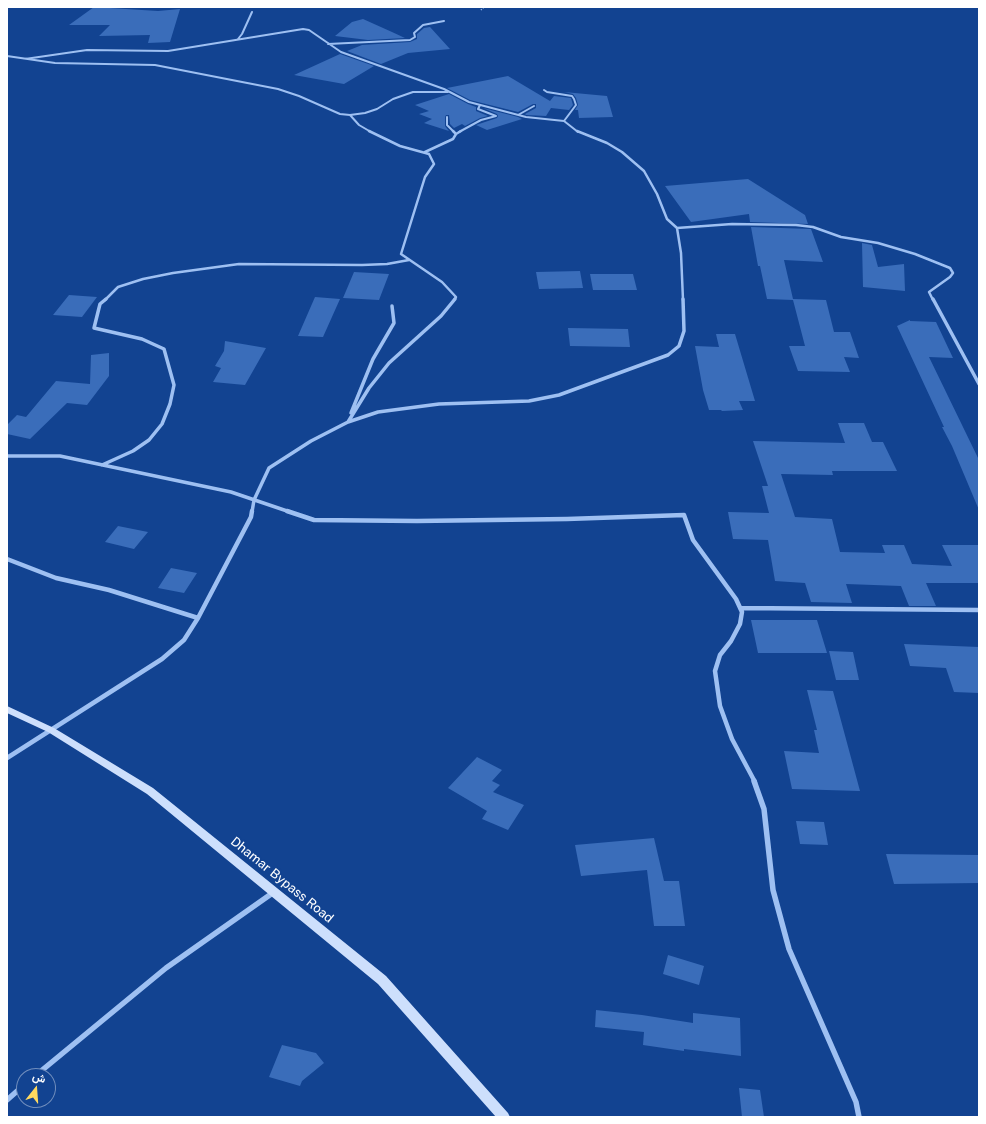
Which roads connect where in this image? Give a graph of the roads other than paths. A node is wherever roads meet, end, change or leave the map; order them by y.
1 (252, 12) dead end
2 (444, 21) dead end
3 (238, 40) junction
4 (328, 44) junction
5 (7, 56) edge
6 (25, 59) junction
7 (544, 90) dead end
8 (451, 92) junction
9 (480, 106) junction
10 (534, 106) dead end
11 (350, 115) junction
12 (518, 115) junction
13 (447, 117) dead end
14 (564, 121) junction
15 (456, 134) junction
16 (425, 152) junction
17 (677, 228) junction
18 (409, 260) junction
19 (392, 306) dead end
20 (979, 384) edge
21 (348, 422) junction
22 (7, 456) edge
23 (102, 465) junction
24 (254, 500) junction
25 (7, 559) edge
26 (740, 608) junction
27 (979, 610) edge
28 (198, 618) junction
29 (7, 709) edge
30 (51, 730) junction
31 (7, 758) edge
32 (274, 892) junction
33 (45, 1068) edge
34 (16, 1092) edge
35 (7, 1100) edge
36 (504, 1117) edge
37 (859, 1117) edge

1 - 3 street
2 - 4 street
3 - 4 street
3 - 6 street
4 - 8 street
5 - 6 street
6 - 11 street
7 - 14 street
8 - 9 street
8 - 11 street
9 - 12 street
9 - 15 street
10 - 12 street
11 - 16 street
12 - 14 street
13 - 15 street
14 - 17 street
15 - 16 street
16 - 18 street
17 - 20 street
17 - 21 street
18 - 21 street
18 - 23 street
19 - 21 street
21 - 24 street
22 - 23 street
23 - 24 street
24 - 26 street
24 - 28 street
25 - 28 street
26 - 27 street
26 - 37 street
28 - 30 street
29 - 30 main road, Dhamar Bypass Road
30 - 31 street
30 - 32 main road, Dhamar Bypass Road
32 - 33 street
32 - 36 main road, Dhamar Bypass Road
34 - 35 street

